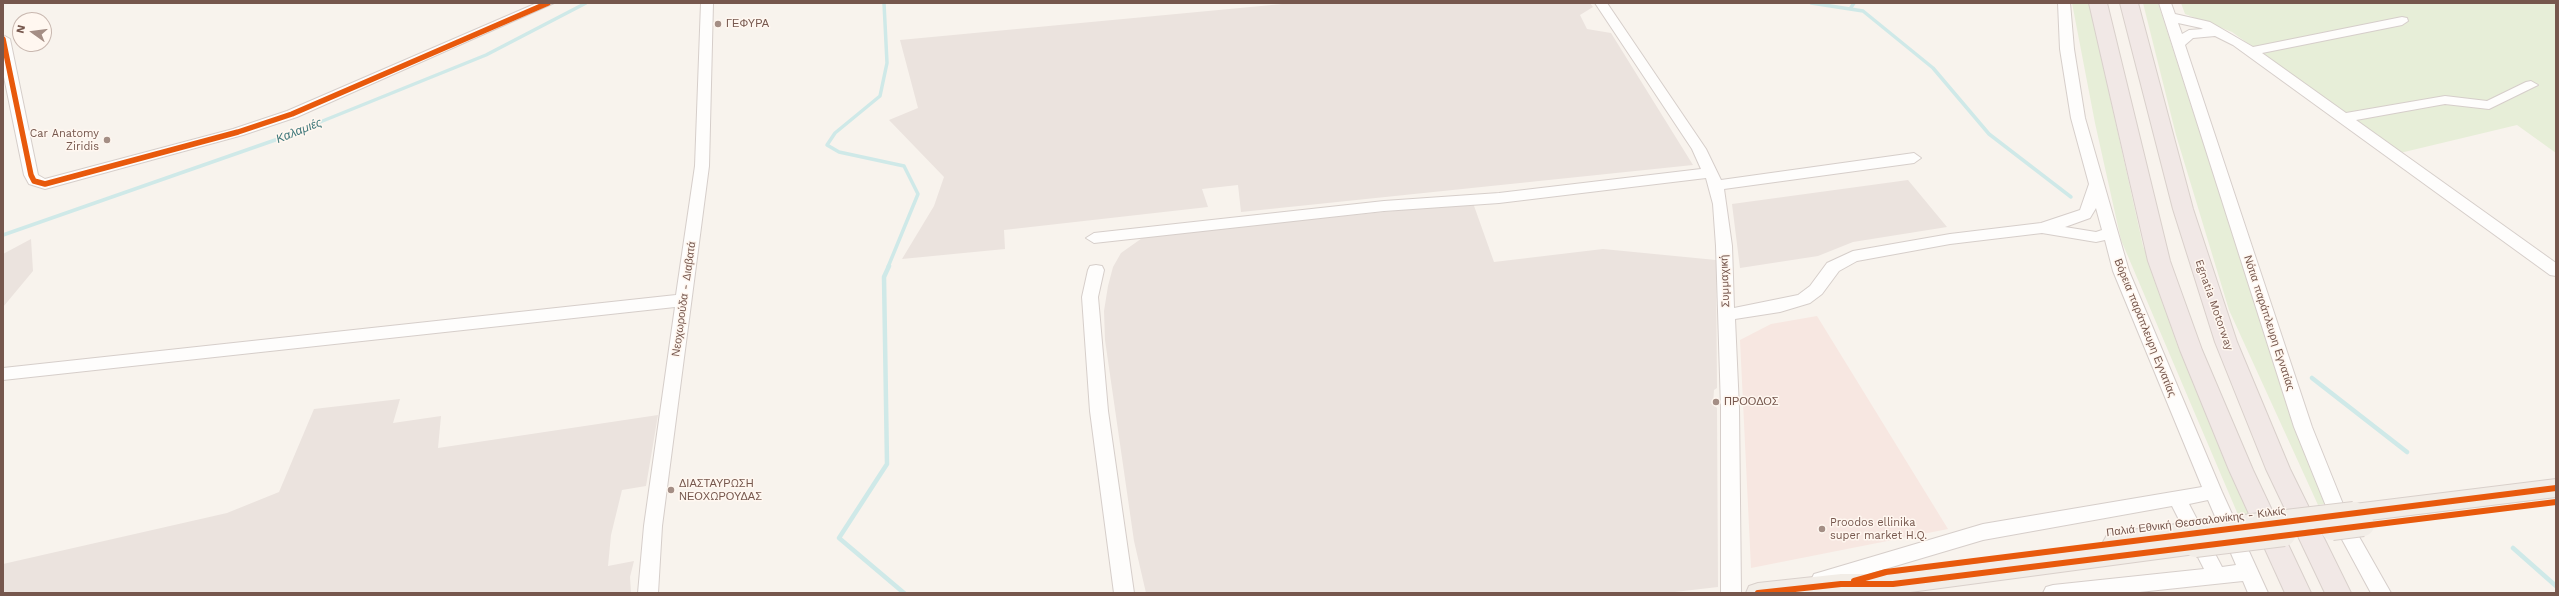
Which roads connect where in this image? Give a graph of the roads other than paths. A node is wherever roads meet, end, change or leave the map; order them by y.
1 (548, 3) edge
2 (707, 3) edge
3 (1602, 3) edge
4 (2064, 3) edge
5 (2098, 3) edge
6 (2129, 3) edge
7 (2165, 3) edge
8 (2170, 17) junction
9 (2402, 21) dead end
10 (2218, 32) junction
11 (3, 38) edge
12 (2178, 44) junction
13 (2251, 52) junction
14 (2531, 85) dead end
15 (2342, 118) junction
16 (1914, 158) dead end
17 (1713, 179) junction
18 (2096, 185) junction
19 (2066, 222) junction
20 (2041, 228) junction
21 (2109, 234) junction
22 (1094, 238) dead end
23 (1096, 270) dead end
24 (2556, 271) edge
25 (684, 300) junction
26 (1726, 314) junction
27 (3, 374) edge
28 (2556, 488) edge
29 (2212, 492) junction
30 (2177, 498) junction
31 (2556, 502) edge
32 (2359, 519) junction
33 (2249, 572) junction
34 (2217, 576) junction
35 (1788, 590) junction
36 (648, 593) edge
37 (1124, 593) edge
38 (1731, 593) edge
39 (1758, 593) edge
40 (2053, 593) edge
41 (2258, 593) edge
42 (2298, 593) edge
43 (2338, 593) edge
44 (2381, 593) edge

1 - 11 street
2 - 25 street, Νεοχωρούδα - Διαβατά
3 - 17 street, Συμμαχική
4 - 18 street, Βόρεια παράπλευρη Εγνατίας
5 - 42 highway
6 - 43 highway, Egnatia Motorway
7 - 8 street
8 - 10 street
8 - 12 street, Νότια παράπλευρη Εγνατίας
9 - 13 street
10 - 12 street
10 - 13 street
12 - 44 street, Νότια παράπλευρη Εγνατίας
13 - 15 street
14 - 15 street
15 - 24 street
16 - 17 street
17 - 22 street
17 - 26 street, Συμμαχική
18 - 19 street
18 - 21 street, Βόρεια παράπλευρη Εγνατίας
19 - 20 street
19 - 21 street
20 - 21 street
20 - 26 street
21 - 29 street, Βόρεια παράπλευρη Εγνατίας
23 - 37 street
25 - 27 street
25 - 36 street, Νεοχωρούδα - Διαβατά
26 - 38 street, Συμμαχική
28 - 32 main road
29 - 30 street
29 - 33 street, Βόρεια παράπλευρη Εγνατίας
30 - 34 street
30 - 35 street
31 - 32 main road
32 - 35 main road, bridge
33 - 34 street
33 - 41 street, Βόρεια παράπλευρη Εγνατίας
34 - 40 street
35 - 39 main road

